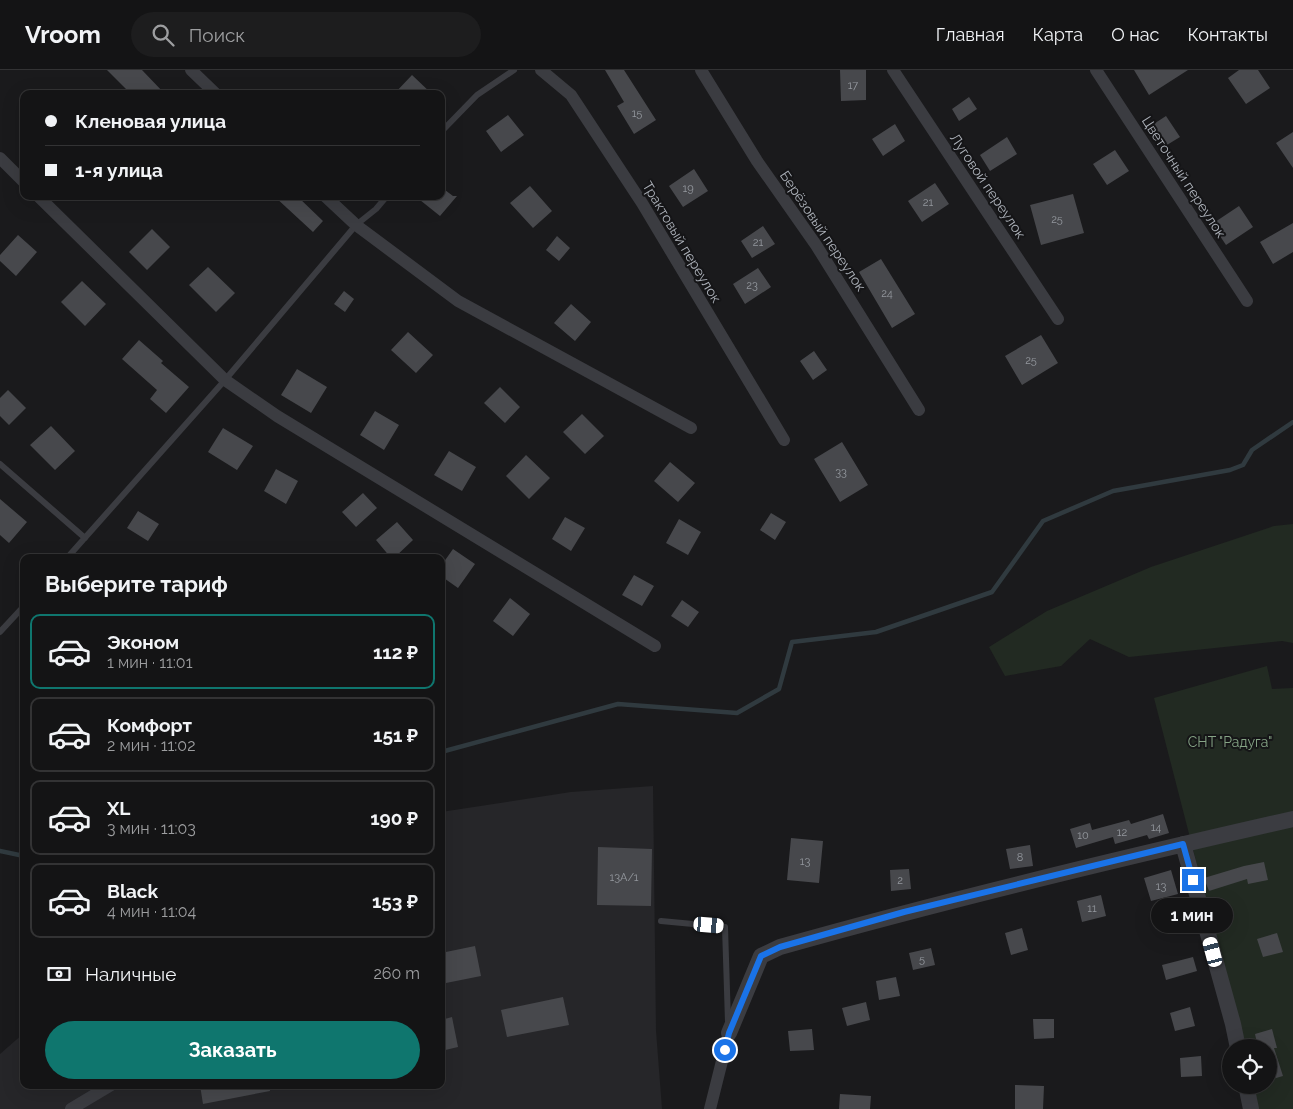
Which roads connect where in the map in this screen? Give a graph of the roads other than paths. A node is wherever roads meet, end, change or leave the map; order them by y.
1 (191, 70) edge
2 (514, 70) edge
3 (541, 70) edge
4 (701, 70) edge
5 (893, 70) edge
6 (1096, 70) edge
7 (212, 90) edge
8 (445, 128) edge
9 (0, 158) edge
10 (20, 178) edge
11 (42, 200) edge
12 (330, 200) edge
13 (384, 200) edge
14 (356, 225) junction
15 (1247, 301) dead end
16 (1058, 319) dead end
17 (224, 380) junction
18 (919, 410) dead end
19 (691, 428) dead end
20 (784, 440) dead end
21 (0, 464) edge
22 (85, 538) junction
23 (71, 554) edge
24 (20, 610) edge
25 (0, 632) edge
26 (655, 646) dead end
27 (1293, 819) edge
28 (1183, 844) junction
29 (661, 921) dead end
30 (729, 1033) junction
31 (1236, 1039) edge
32 (104, 1089) edge
33 (1248, 1094) edge
34 (71, 1109) edge
35 (710, 1109) edge
36 (1251, 1109) edge

1 - 7 street
2 - 8 lane
3 - 20 street, Трактовый переулок
4 - 18 street, Берёзовый переулок
5 - 16 street, Луговой переулок
6 - 15 street, Цветочный переулок
9 - 10 street
11 - 17 street
12 - 14 street
13 - 14 lane
14 - 17 lane
14 - 19 street
17 - 22 lane
17 - 26 street
21 - 22 lane
22 - 23 lane
24 - 25 lane
27 - 28 street
28 - 30 street
28 - 31 street
29 - 30 lane
30 - 35 street
32 - 34 street
33 - 36 street

